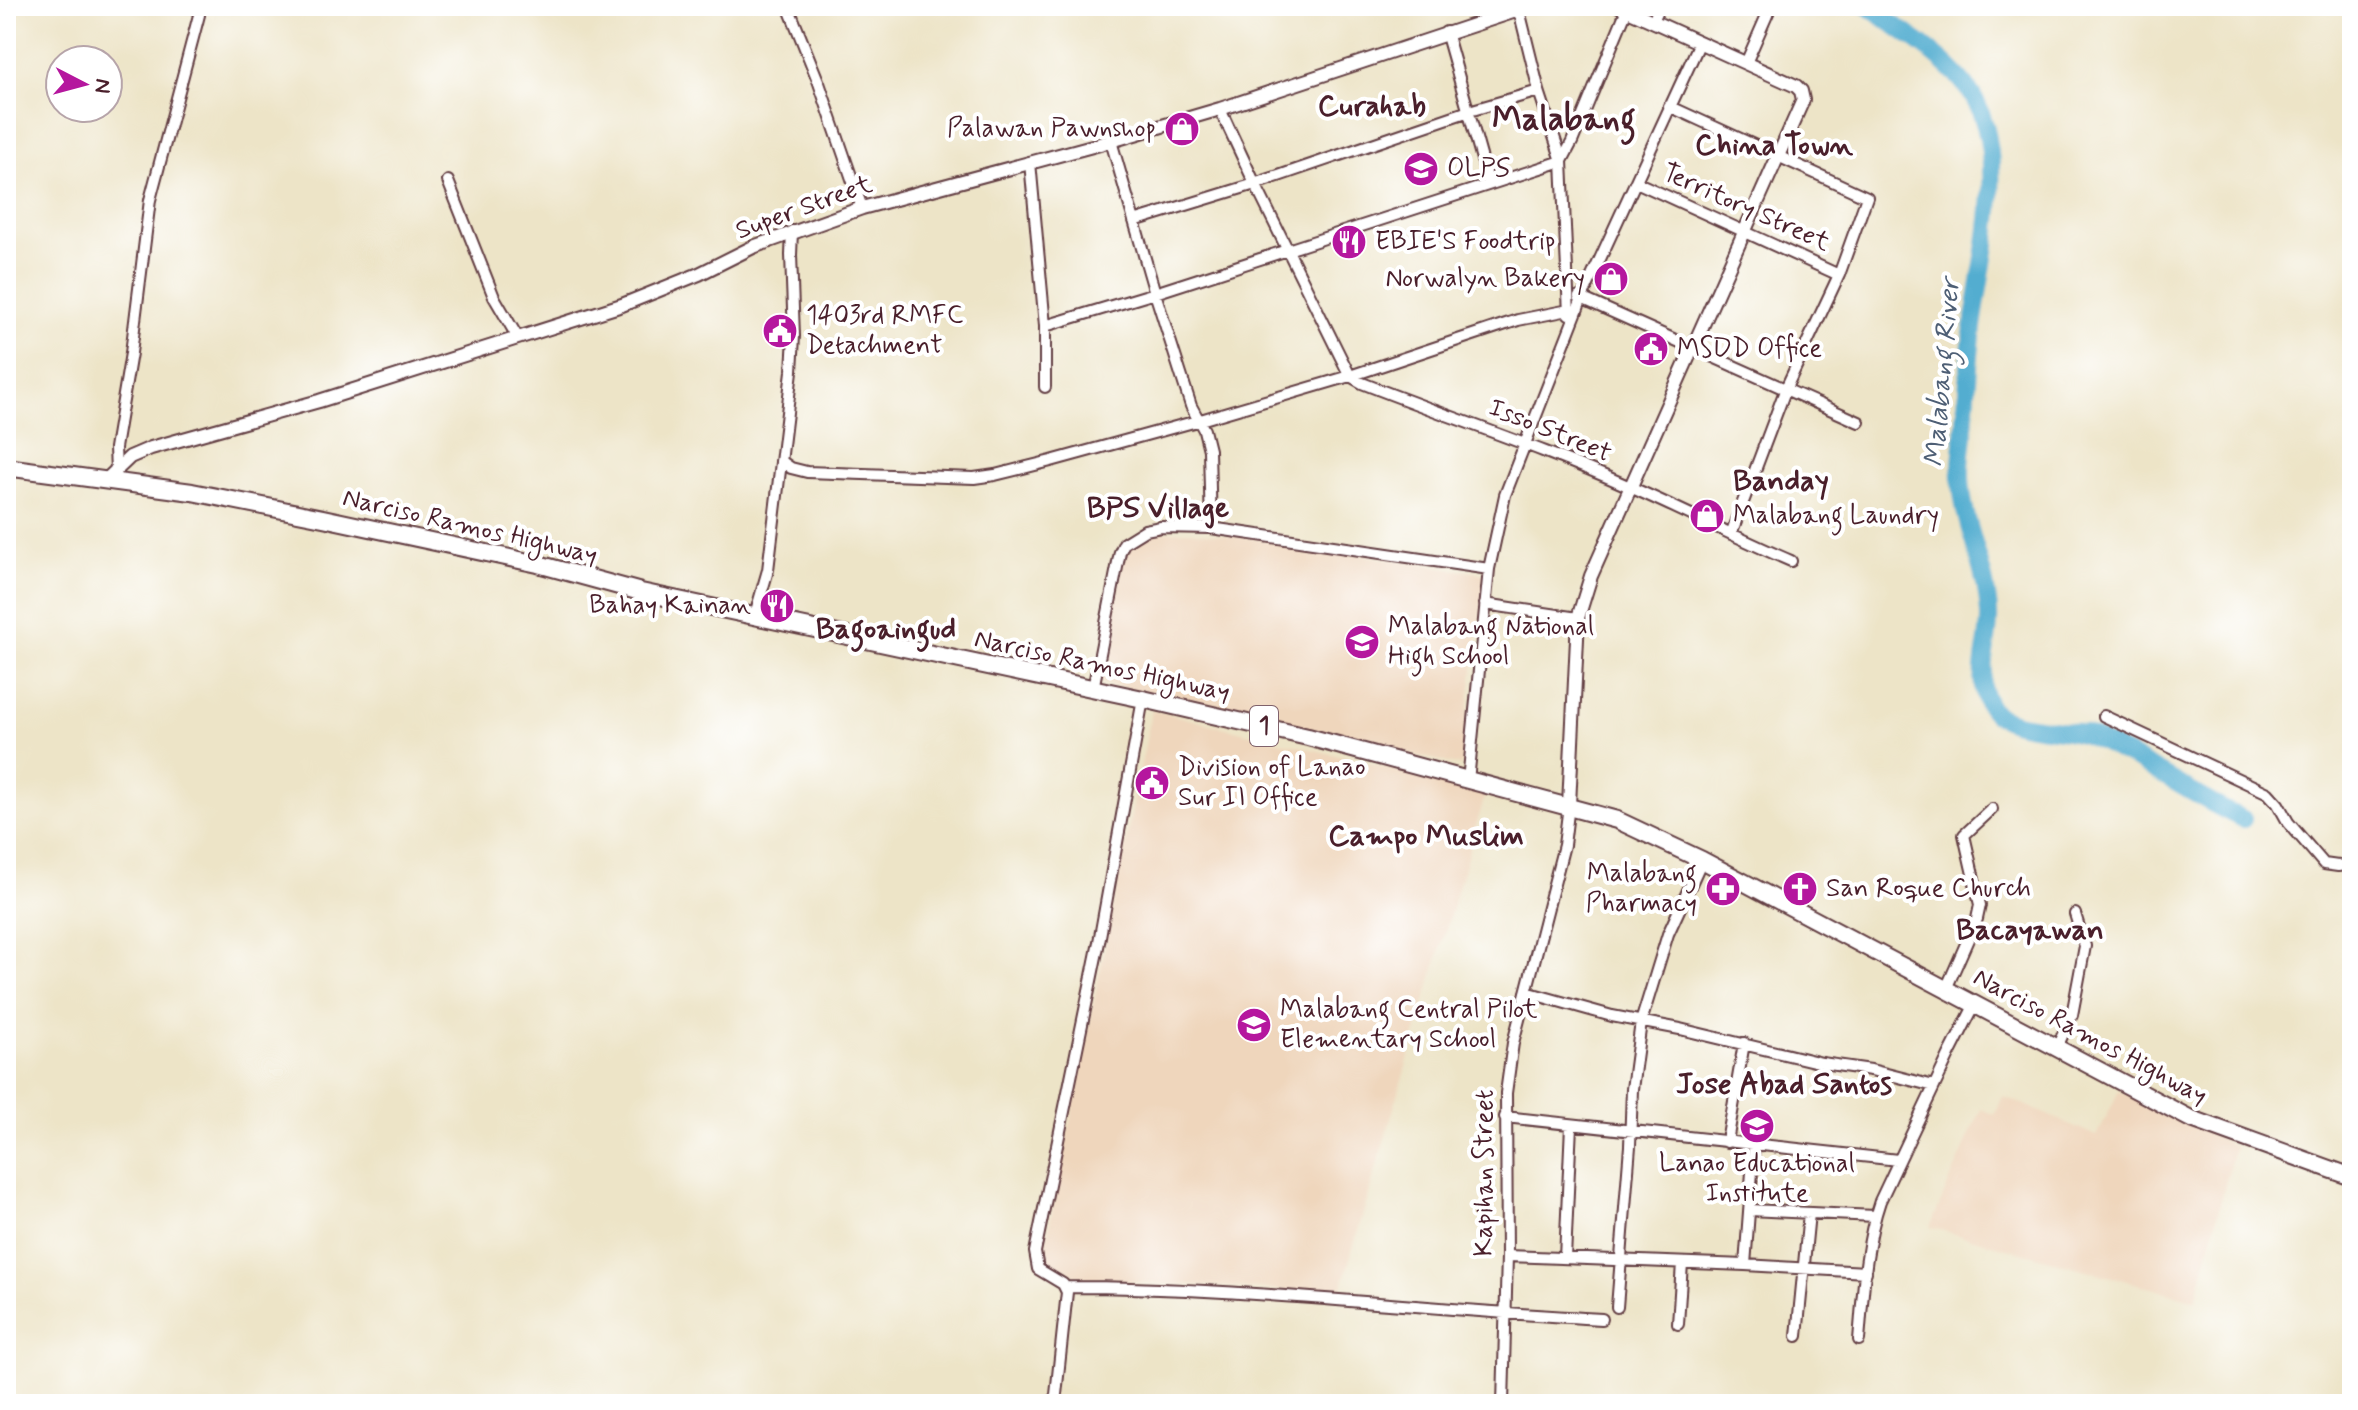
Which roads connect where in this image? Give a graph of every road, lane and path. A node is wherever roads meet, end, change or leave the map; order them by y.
1 (788, 6) edge
2 (1660, 6) edge
3 (1523, 7) edge
4 (1623, 7) edge
5 (1766, 7) edge
6 (199, 15) dead end
7 (1653, 21) junction
8 (1446, 32) junction
9 (1700, 42) junction
10 (1746, 63) junction
11 (1539, 91) junction
12 (1669, 106) junction
13 (1220, 109) junction
14 (1469, 111) junction
15 (1111, 141) junction
16 (1777, 157) junction
17 (1562, 161) junction
18 (1030, 162) junction
19 (448, 181) dead end
20 (1636, 182) junction
21 (1255, 184) junction
22 (1489, 184) junction
23 (862, 208) junction
24 (1134, 221) junction
25 (792, 231) junction
26 (1744, 231) junction
27 (1287, 249) junction
28 (1839, 275) junction
29 (1155, 293) junction
30 (1570, 294) junction
31 (1582, 298) junction
32 (1569, 310) junction
33 (1045, 326) junction
34 (1570, 329) junction
35 (518, 338) junction
36 (1692, 347) junction
37 (1350, 376) junction
38 (1045, 387) dead end
39 (1786, 388) junction
40 (1197, 421) junction
41 (1859, 422) dead end
42 (1524, 443) junction
43 (781, 461) junction
44 (6, 467) edge
45 (111, 475) junction
46 (1630, 487) junction
47 (1211, 528) junction
48 (1731, 534) junction
49 (1791, 561) dead end
50 (1489, 569) junction
51 (1485, 604) junction
52 (755, 615) junction
53 (1578, 618) junction
54 (1093, 689) junction
55 (1143, 699) junction
56 (2104, 716) dead end
57 (1468, 781) junction
58 (1569, 805) junction
59 (1992, 809) dead end
60 (1702, 860) junction
61 (2352, 864) edge
62 (2075, 914) dead end
63 (1946, 989) junction
64 (1526, 992) junction
65 (1975, 1004) junction
66 (1641, 1022) junction
67 (1744, 1043) junction
68 (2057, 1047) junction
69 (1934, 1086) junction
70 (1505, 1117) junction
71 (1571, 1125) junction
72 (1631, 1130) junction
73 (1727, 1142) junction
74 (1754, 1145) junction
75 (1898, 1160) junction
76 (2352, 1177) edge
77 (1750, 1210) junction
78 (1809, 1213) junction
79 (1875, 1216) junction
80 (1507, 1256) junction
81 (1565, 1258) junction
82 (1622, 1261) junction
83 (1682, 1263) junction
84 (1745, 1265) junction
85 (1803, 1268) junction
86 (1866, 1272) junction
87 (1066, 1287) junction
88 (1617, 1307) dead end
89 (1505, 1314) junction
90 (1602, 1319) dead end
91 (1678, 1324) dead end
92 (1797, 1336) dead end
93 (1859, 1340) dead end
94 (1055, 1404) edge
95 (1503, 1404) edge

1 - 23 street
2 - 7 street
3 - 8 street, Super Street
3 - 11 street
4 - 7 street
4 - 17 street
5 - 10 street
6 - 45 street
7 - 9 street
8 - 13 street, Super Street
8 - 14 street
9 - 10 street
9 - 12 street
10 - 16 street
11 - 14 street
11 - 17 street
12 - 16 street
12 - 20 street
13 - 15 street, Super Street
13 - 21 street
14 - 21 street
14 - 22 street
15 - 18 street, Super Street
15 - 24 street
16 - 26 street
16 - 28 street
17 - 22 street
17 - 30 street
18 - 23 street, Super Street
18 - 33 street
19 - 35 street
20 - 26 street, Territory Street
20 - 31 street
21 - 24 street
21 - 27 street
22 - 27 street
23 - 25 street, Super Street
24 - 29 street
25 - 35 street, Super Street
25 - 43 street
26 - 28 street, Territory Street
26 - 36 street
27 - 29 street
27 - 37 street
28 - 39 street
29 - 33 street
29 - 40 street
30 - 31 street
30 - 32 street
31 - 34 street
31 - 36 street
32 - 34 street
32 - 37 street
33 - 38 street
34 - 42 street
35 - 45 street, Super Street
36 - 39 street
36 - 46 street
37 - 40 street
37 - 42 street, Isso Street
39 - 41 street
39 - 48 street
40 - 43 street
40 - 47 street
42 - 46 street, Isso Street
42 - 50 street
43 - 52 street
44 - 45 highway, Narciso Ramos Highway / 1
45 - 52 highway, Narciso Ramos Highway / 1
46 - 48 street, Isso Street
46 - 53 street
47 - 50 street
47 - 54 street
48 - 49 street, Isso Street
50 - 51 street
51 - 53 street
51 - 57 street
52 - 54 highway, Narciso Ramos Highway / 1
53 - 58 street
54 - 55 highway, Narciso Ramos Highway / 1
55 - 57 highway, Narciso Ramos Highway / 1
55 - 87 street
56 - 61 street
57 - 58 highway, Narciso Ramos Highway / 1
58 - 60 highway, Narciso Ramos Highway / 1
58 - 64 street, Kapihan Street
59 - 63 street
60 - 63 highway, Narciso Ramos Highway / 1
60 - 66 street
62 - 68 street
63 - 65 highway, Narciso Ramos Highway / 1
64 - 66 street
64 - 70 street, Kapihan Street
65 - 68 highway, Narciso Ramos Highway / 1
65 - 69 street
66 - 67 street
66 - 72 street
67 - 69 street
67 - 73 street
68 - 76 highway, Narciso Ramos Highway / 1
69 - 75 street
70 - 71 street
70 - 80 street, Kapihan Street
71 - 72 street
71 - 81 street
72 - 73 street
72 - 82 street
73 - 74 street
74 - 75 street
74 - 77 street
75 - 79 street
77 - 78 street
77 - 84 street
78 - 79 street
78 - 85 street
79 - 86 street
80 - 81 street
80 - 89 street, Kapihan Street
81 - 82 street
82 - 83 street
82 - 88 street
83 - 84 street
83 - 91 street
84 - 85 street
85 - 86 street
85 - 92 street
86 - 93 street
87 - 89 street
87 - 94 street
89 - 90 street
89 - 95 street, Kapihan Street

